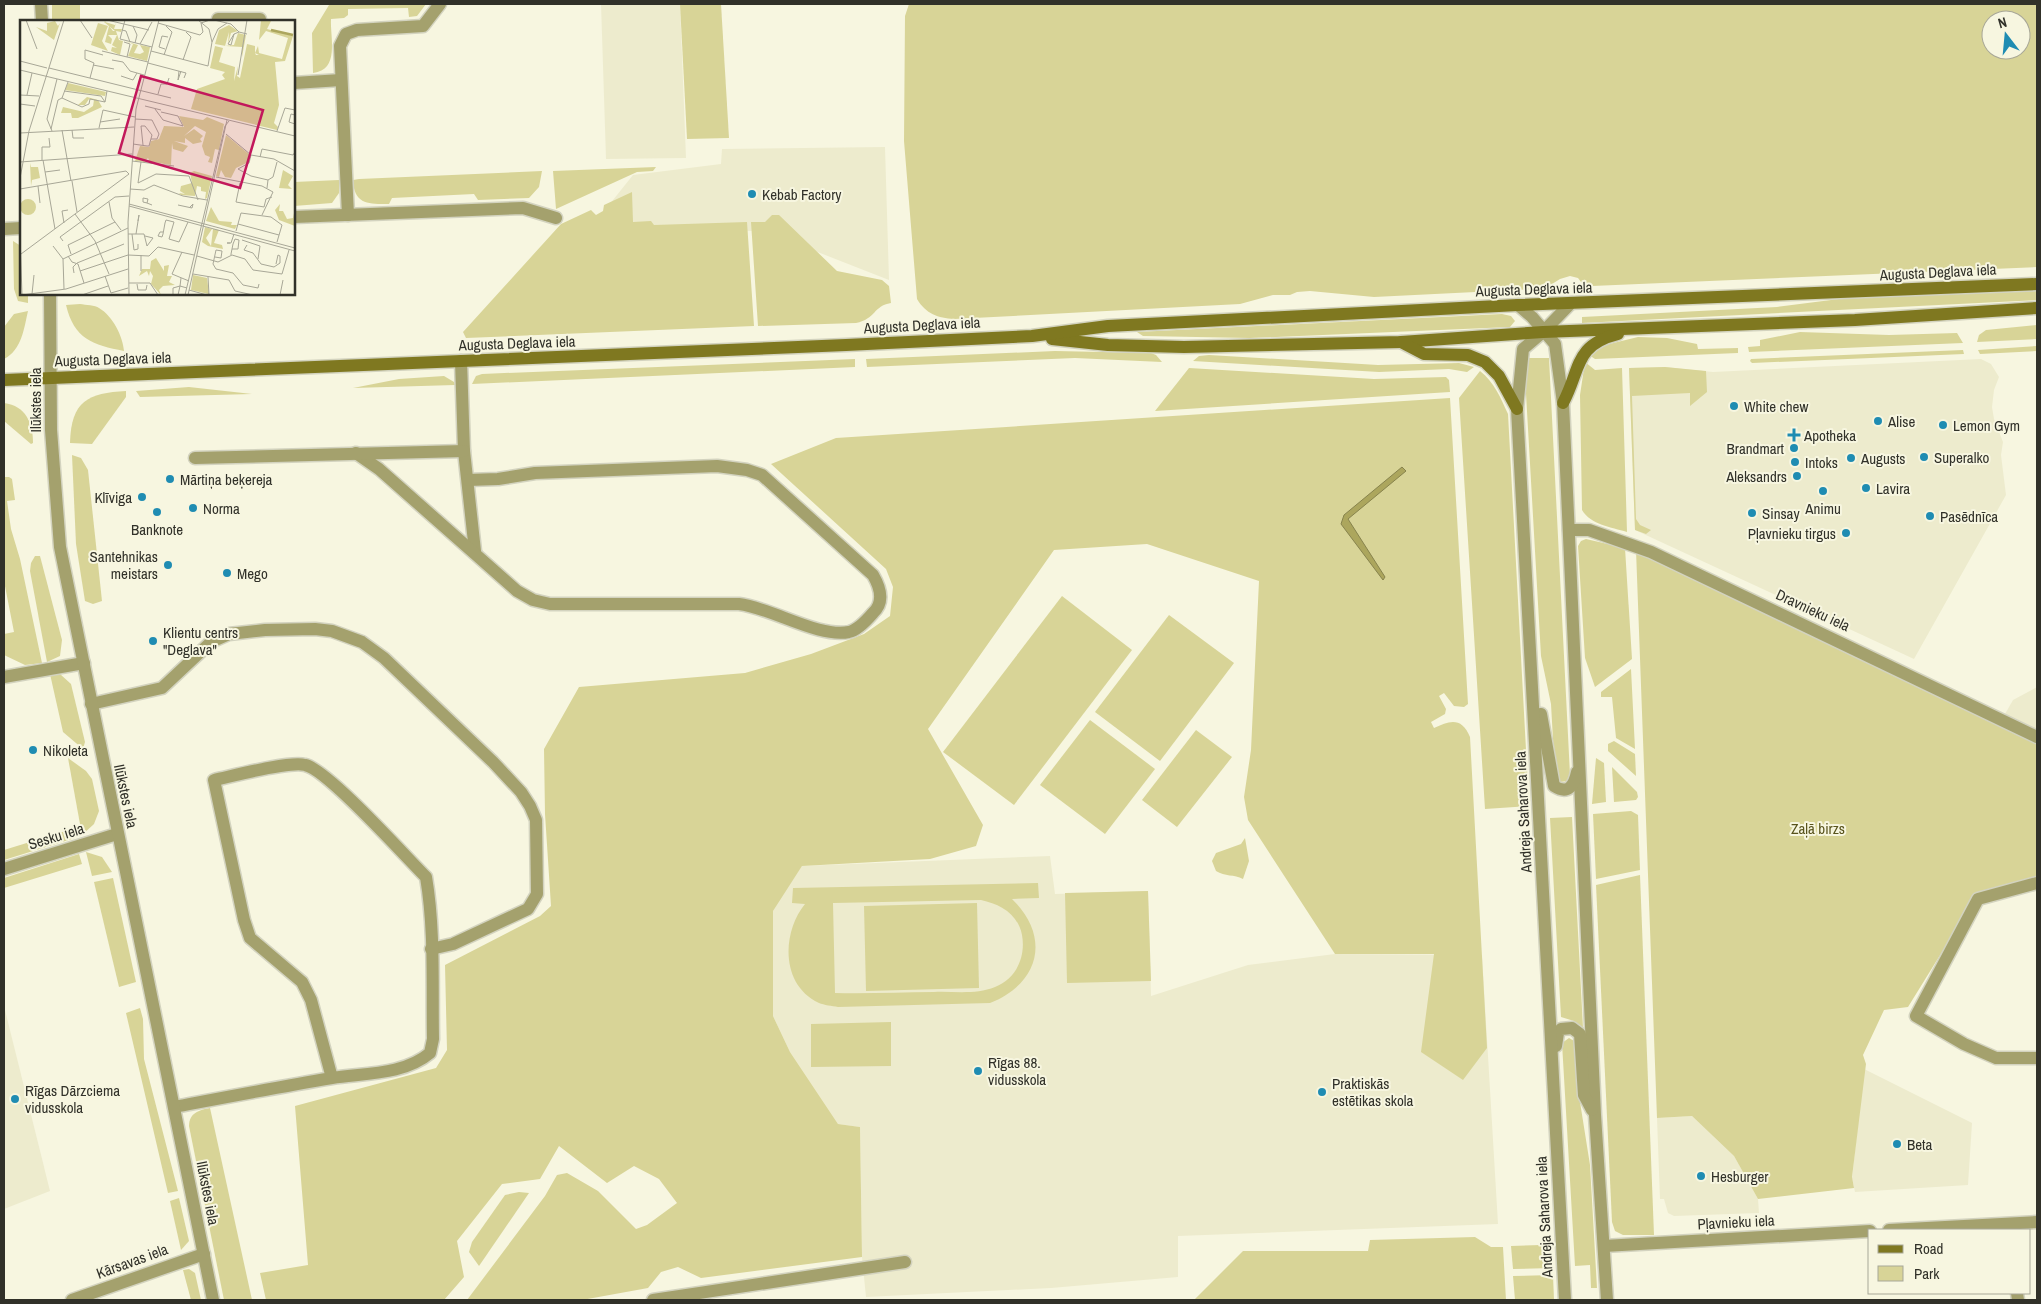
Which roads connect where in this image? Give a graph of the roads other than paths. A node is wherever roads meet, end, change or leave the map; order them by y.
1 (41, 4) edge
2 (440, 4) edge
3 (260, 19) dead end
4 (42, 20) edge
5 (218, 20) edge
6 (341, 80) junction
7 (295, 83) edge
8 (348, 215) junction
9 (295, 217) edge
10 (556, 218) dead end
11 (20, 228) edge
12 (4, 229) edge
13 (2037, 284) edge
14 (50, 295) edge
15 (1569, 304) junction
16 (1518, 305) junction
17 (2037, 308) edge
18 (1633, 330) junction
19 (1544, 332) junction
20 (1032, 336) junction
21 (1401, 342) junction
22 (461, 361) junction
23 (51, 378) junction
24 (4, 380) edge
25 (1563, 403) junction
26 (1518, 410) junction
27 (464, 451) junction
28 (356, 453) junction
29 (195, 458) dead end
30 (468, 480) junction
31 (1569, 530) junction
32 (474, 551) junction
33 (84, 663) junction
34 (1532, 670) junction
35 (4, 677) edge
36 (92, 704) junction
37 (2037, 737) edge
38 (1580, 758) junction
39 (117, 834) junction
40 (4, 869) edge
41 (2037, 883) edge
42 (431, 949) junction
43 (2037, 1058) edge
44 (1553, 1069) junction
45 (332, 1078) junction
46 (174, 1107) junction
47 (1595, 1115) junction
48 (2037, 1222) edge
49 (2014, 1227) edge
50 (1931, 1229) edge
51 (1868, 1231) edge
52 (1604, 1246) junction
53 (204, 1254) junction
54 (905, 1262) dead end
55 (72, 1300) edge
56 (213, 1300) edge
57 (654, 1300) edge
58 (1565, 1300) edge
59 (1607, 1300) edge

1 - 4 street
2 - 6 street
3 - 5 street
6 - 7 street
6 - 8 street
8 - 9 street
8 - 10 street
11 - 12 street
13 - 15 main road, Augusta Deglava iela
14 - 23 street, Ilūkstes iela
15 - 16 main road, Augusta Deglava iela
15 - 19 street, Andreja Saharova iela
16 - 19 street
16 - 20 main road, Augusta Deglava iela
17 - 18 main road, Augusta Deglava iela
18 - 19 main road, Augusta Deglava iela
18 - 25 main road
19 - 21 main road, Augusta Deglava iela
19 - 25 street
19 - 26 street, Andreja Saharova iela
20 - 21 main road, Augusta Deglava iela
20 - 22 main road, Augusta Deglava iela
21 - 26 main road
22 - 23 main road, Augusta Deglava iela
22 - 27 street
23 - 24 main road, Augusta Deglava iela
23 - 33 street, Ilūkstes iela
25 - 31 street
26 - 34 street, Andreja Saharova iela
27 - 28 street
27 - 30 street
28 - 29 street
28 - 32 street
30 - 32 street
30 - 32 street
31 - 37 street, Dravnieku iela
31 - 38 street
33 - 35 street
33 - 36 street, Ilūkstes iela
34 - 38 street
34 - 44 street, Andreja Saharova iela
36 - 39 street, Ilūkstes iela
36 - 42 street
38 - 47 street
39 - 40 street, Sesku iela
39 - 46 street, Ilūkstes iela
41 - 43 street
42 - 45 street
42 - 45 street
44 - 47 street
44 - 58 street, Andreja Saharova iela
45 - 46 street
46 - 53 street, Ilūkstes iela
47 - 52 street
48 - 49 street
49 - 50 street
51 - 52 street, Pļavnieku iela
52 - 59 street
53 - 55 street, Kārsavas iela
53 - 56 street, Ilūkstes iela
54 - 57 street

